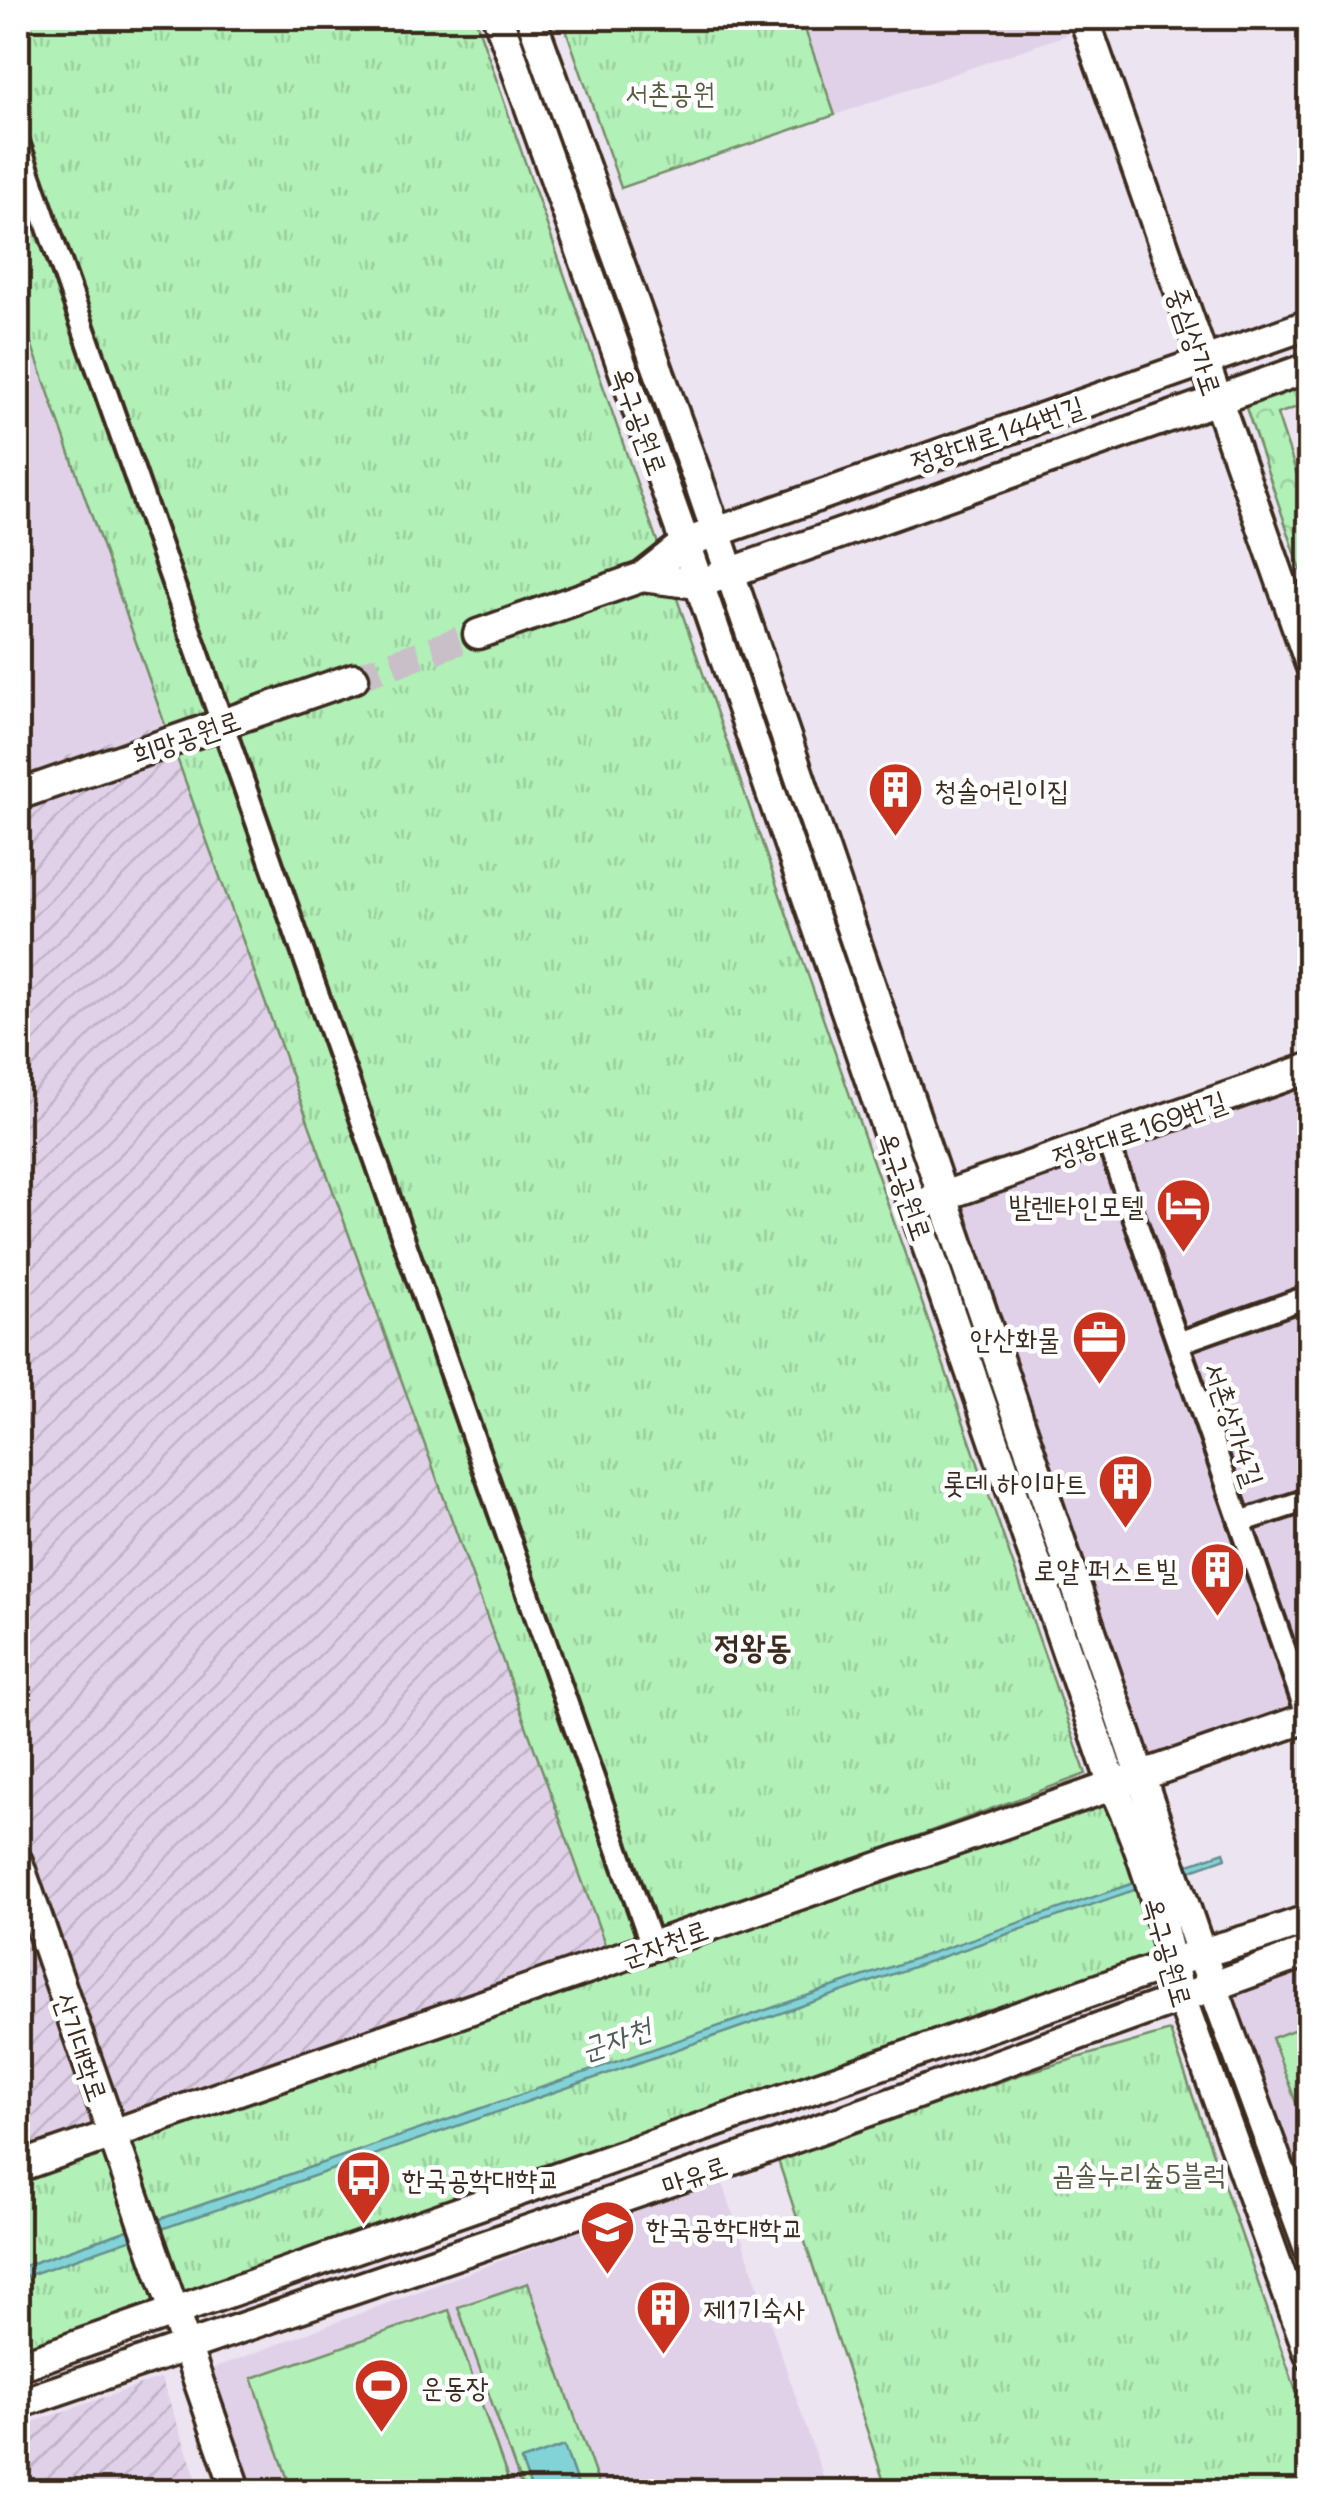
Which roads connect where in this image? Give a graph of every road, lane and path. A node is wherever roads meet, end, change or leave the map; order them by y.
1 (498, 18) edge
2 (531, 18) edge
3 (1084, 18) edge
4 (18, 142) edge
5 (1310, 324) edge
6 (1204, 361) junction
7 (1310, 367) edge
8 (1217, 400) junction
9 (716, 532) junction
10 (685, 543) junction
11 (729, 573) junction
12 (642, 577) junction
13 (698, 584) junction
14 (478, 634) tunnel mouth
15 (1309, 662) edge
16 (354, 678) tunnel mouth
17 (222, 724) junction
18 (18, 795) edge
19 (1310, 1068) edge
20 (1107, 1139) junction
21 (943, 1197) junction
22 (912, 1206) junction
23 (1310, 1296) edge
24 (1178, 1344) junction
25 (1310, 1498) edge
26 (1240, 1522) junction
27 (1309, 1717) edge
28 (1141, 1776) junction
29 (1112, 1786) junction
30 (18, 1862) edge
31 (1173, 1914) junction
32 (1310, 1918) edge
33 (652, 1946) junction
34 (1310, 1951) edge
35 (1201, 1953) junction
36 (1170, 1964) junction
37 (1213, 1985) junction
38 (1181, 1997) junction
39 (112, 2134) junction
40 (18, 2167) edge
41 (1310, 2252) edge
42 (175, 2312) junction
43 (187, 2346) junction
44 (1310, 2356) edge
45 (18, 2366) edge
46 (18, 2404) edge
47 (238, 2492) edge

1 - 10 street, 옥구공원로
2 - 9 street, 옥구공원로
3 - 6 street, 중심상가로
4 - 17 street
5 - 6 street, 정왕대로144번길
6 - 8 street, 중심상가로
6 - 9 street, 정왕대로144번길
7 - 8 street, 정왕대로144번길
8 - 11 street, 정왕대로144번길
8 - 15 street, 중심상가로
9 - 10 street, 정왕대로144번길
9 - 11 street, 옥구공원로
10 - 12 street, 정왕대로144번길
10 - 13 street, 옥구공원로
11 - 13 street, 정왕대로144번길
11 - 21 street, 옥구공원로
12 - 13 street
12 - 14 street
13 - 22 street, 옥구공원로
16 - 17 street, 희망공원로
17 - 18 street, 희망공원로
17 - 33 street
19 - 20 street, 정왕대로169번길
20 - 21 street, 정왕대로169번길
20 - 24 street, 서촌상가4길
21 - 22 street, 정왕대로169번길
21 - 28 street, 옥구공원로
22 - 29 street, 옥구공원로
23 - 24 street, 서촌상가4길
24 - 26 street, 서촌상가4길
25 - 26 street, 서촌상가4길
26 - 27 street, 서촌상가4길
27 - 28 street, 군자천로
28 - 29 street, 군자천로
28 - 31 street, 옥구공원로
29 - 31 street, 옥구공원로
29 - 33 street, 군자천로
30 - 39 street, 산기대학로
31 - 35 street, 옥구공원로
31 - 36 street, 옥구공원로
32 - 35 street, 마유로
33 - 39 street, 군자천로
34 - 37 street, 마유로
35 - 36 street, 마유로
35 - 37 street, 옥구공원로
36 - 38 street, 옥구공원로
36 - 42 street, 마유로
37 - 38 street, 마유로
37 - 41 street, 옥구공원로
38 - 43 street, 마유로
38 - 44 street, 옥구공원로
39 - 40 street, 군자천로
39 - 42 street, 산기대학로
42 - 43 street
42 - 45 street, 마유로
43 - 46 street, 마유로
43 - 47 street

